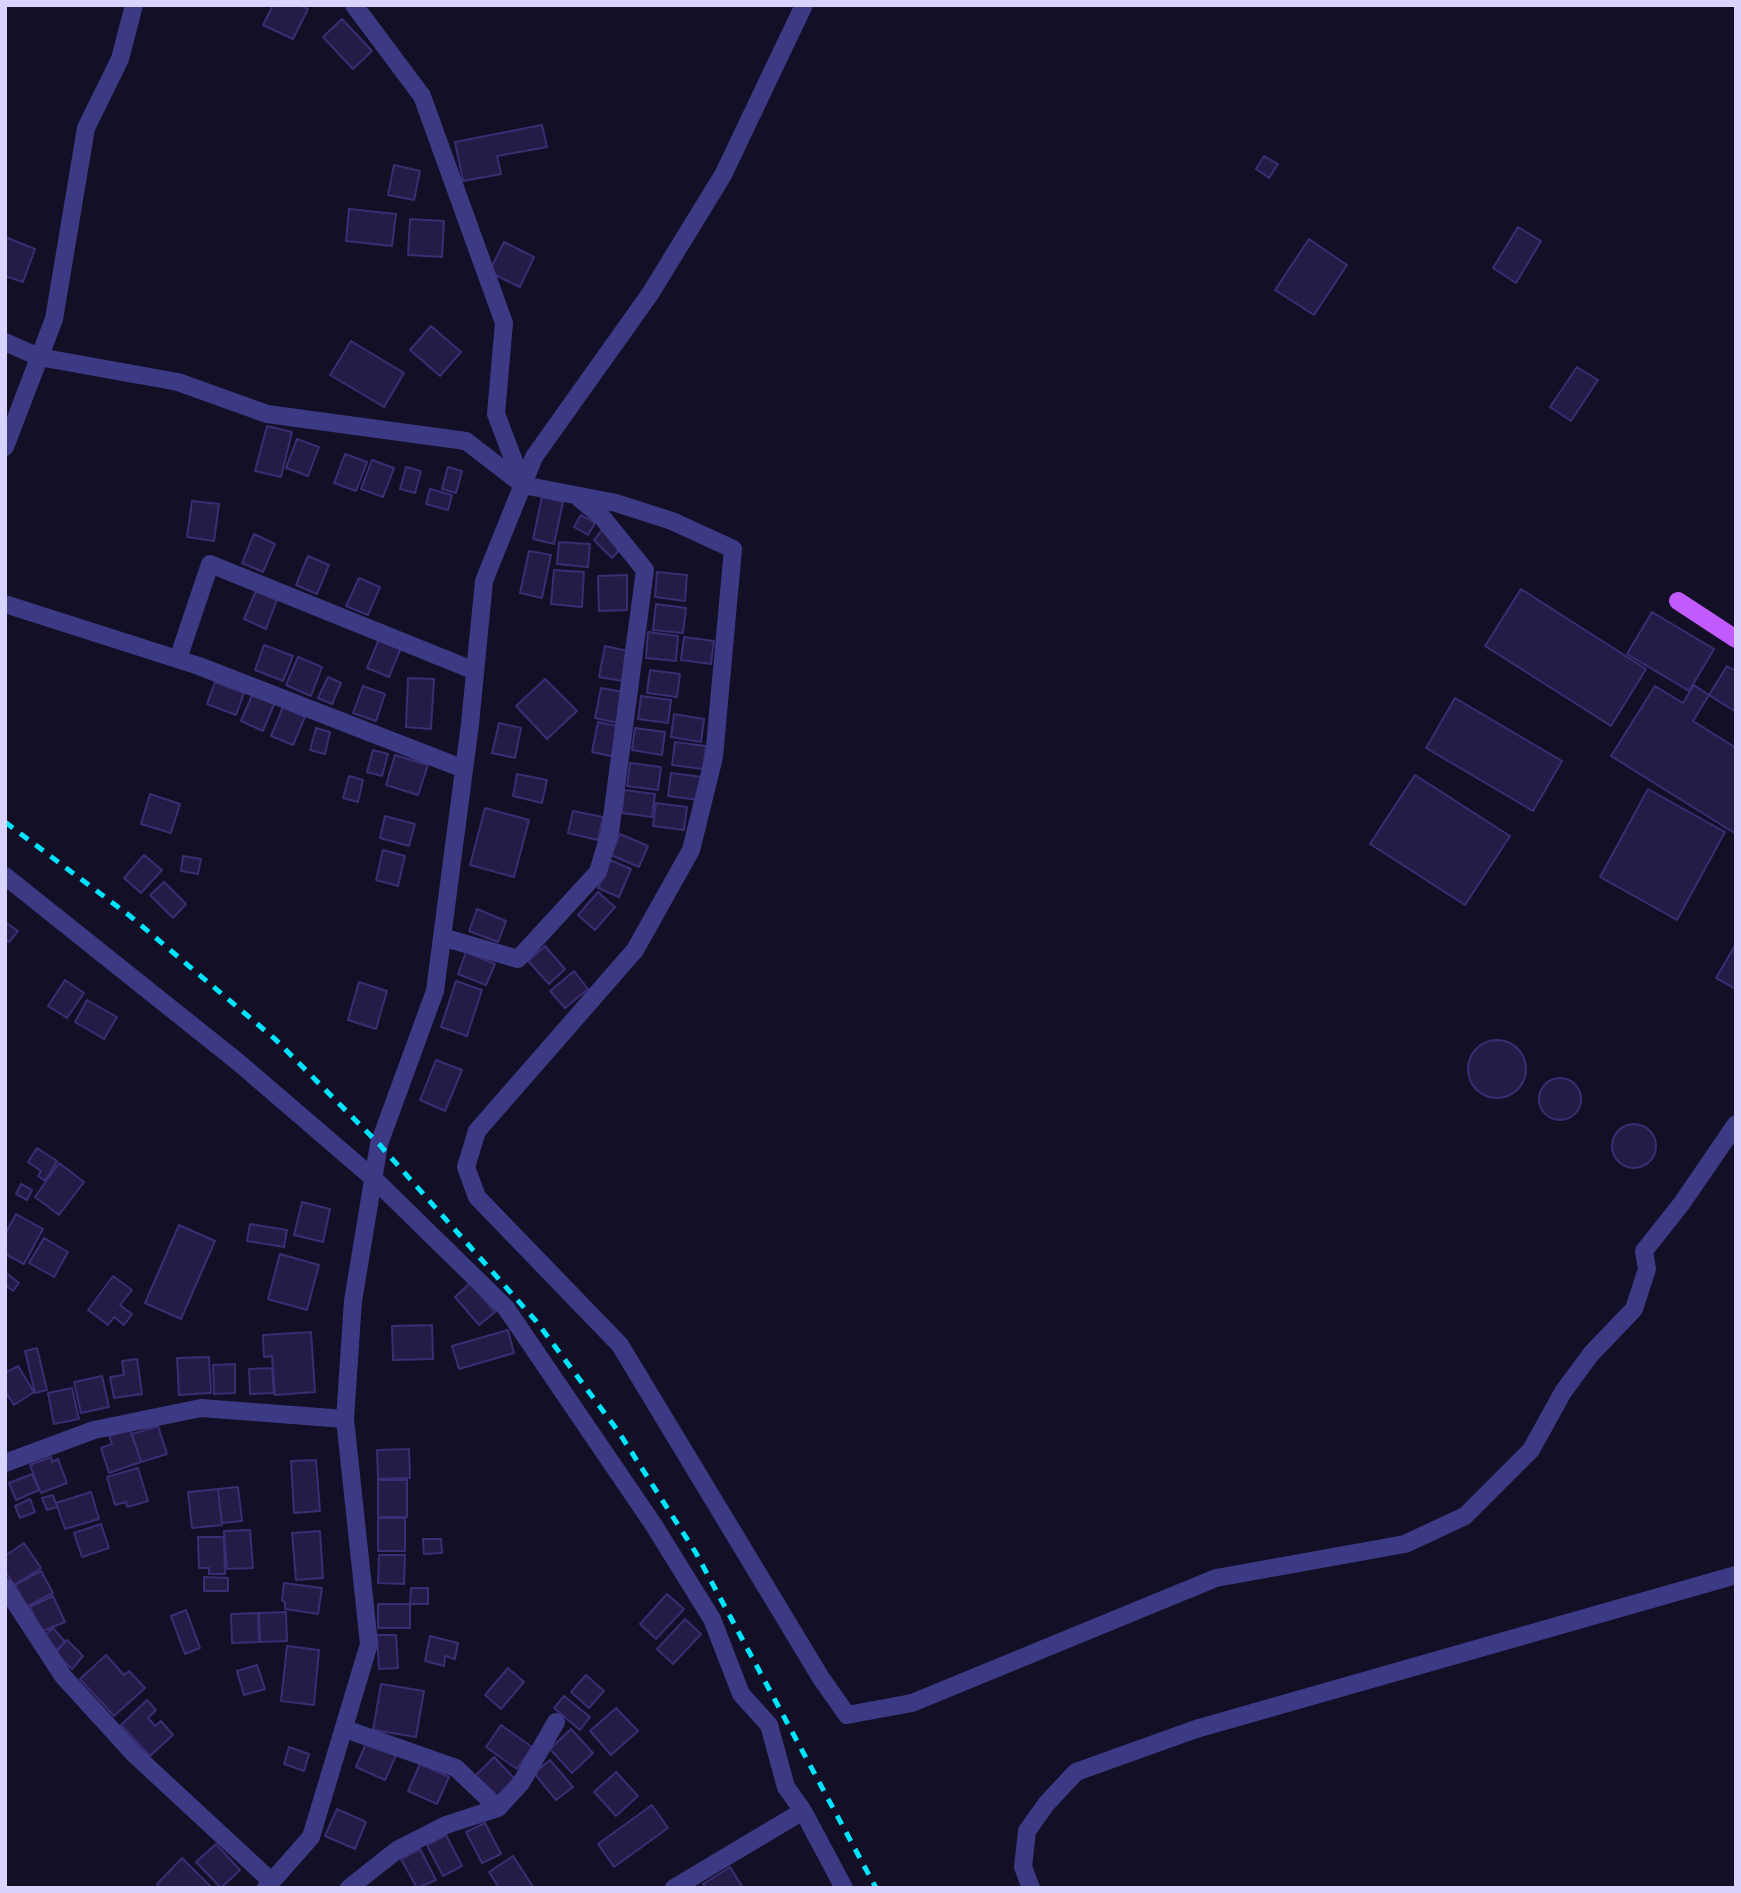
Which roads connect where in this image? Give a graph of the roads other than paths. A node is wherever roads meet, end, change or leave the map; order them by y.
1 (134, 5) edge
2 (354, 5) edge
3 (804, 5) edge
4 (5, 342) edge
5 (39, 357) junction
6 (5, 447) edge
7 (523, 485) junction
8 (576, 495) junction
9 (1678, 601) dead end
10 (5, 604) edge
11 (1736, 639) edge
12 (178, 659) junction
13 (475, 671) junction
14 (464, 769) junction
15 (5, 876) edge
16 (442, 937) junction
17 (1736, 1124) edge
18 (373, 1178) junction
19 (345, 1419) junction
20 (5, 1463) edge
21 (1736, 1576) edge
22 (5, 1587) edge
23 (556, 1722) dead end
24 (345, 1729) junction
25 (498, 1808) junction
26 (803, 1811) junction
27 (269, 1885) edge
28 (349, 1888) edge
29 (674, 1888) edge
30 (844, 1888) edge
31 (1031, 1888) edge

1 - 5 street
2 - 7 street
3 - 7 street
4 - 5 street
5 - 6 street
5 - 7 street
7 - 8 street
7 - 13 street
8 - 16 street
8 - 17 street
9 - 11 main road
10 - 12 street
12 - 13 street
12 - 14 street
13 - 14 street
14 - 16 street
15 - 18 street
16 - 18 street
18 - 19 street
18 - 26 street
19 - 20 street
19 - 24 street
21 - 31 street
22 - 27 street
23 - 25 street
24 - 25 street
24 - 27 street
25 - 28 street
26 - 29 street
26 - 30 street

